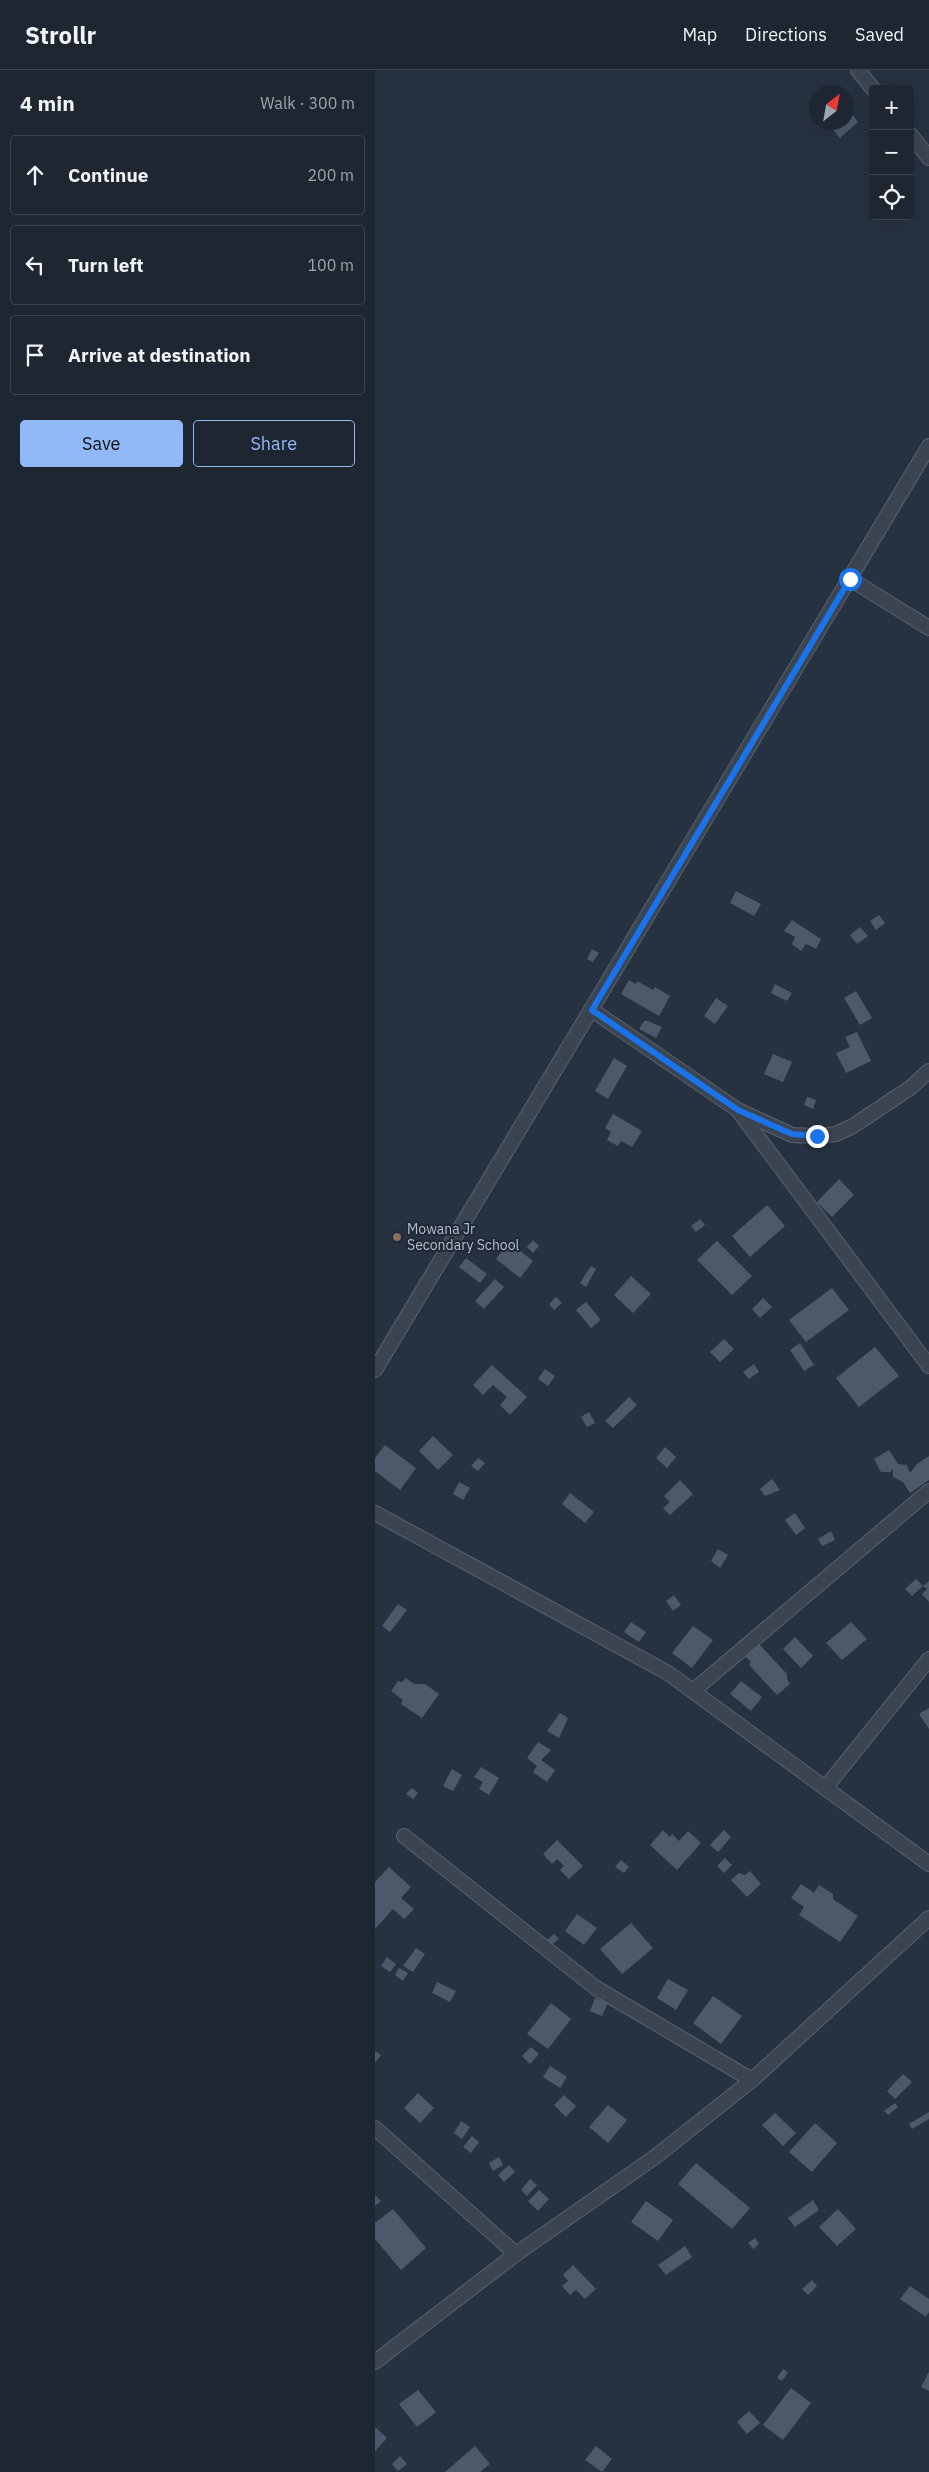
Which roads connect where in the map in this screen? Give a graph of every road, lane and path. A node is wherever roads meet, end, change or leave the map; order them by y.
1 (858, 70) edge
2 (870, 85) edge
3 (914, 139) edge
4 (929, 158) edge
5 (929, 446) edge
6 (850, 579) junction
7 (929, 628) edge
8 (592, 1010) junction
9 (929, 1071) edge
10 (738, 1110) junction
11 (929, 1366) edge
12 (375, 1370) edge
13 (929, 1491) edge
14 (375, 1513) edge
15 (929, 1659) edge
16 (693, 1690) junction
17 (826, 1787) junction
18 (404, 1836) dead end
19 (929, 1864) edge
20 (929, 1918) edge
21 (752, 2080) junction
22 (375, 2128) edge
23 (516, 2254) junction
24 (375, 2362) edge

1 - 2 street
3 - 4 street
5 - 6 street
6 - 7 street
6 - 8 street
8 - 10 street
8 - 12 street
9 - 10 street
10 - 11 street
13 - 16 street
14 - 16 street
15 - 17 street
16 - 17 street
17 - 19 street
18 - 21 street
20 - 21 street
21 - 23 street
22 - 23 street
23 - 24 street

